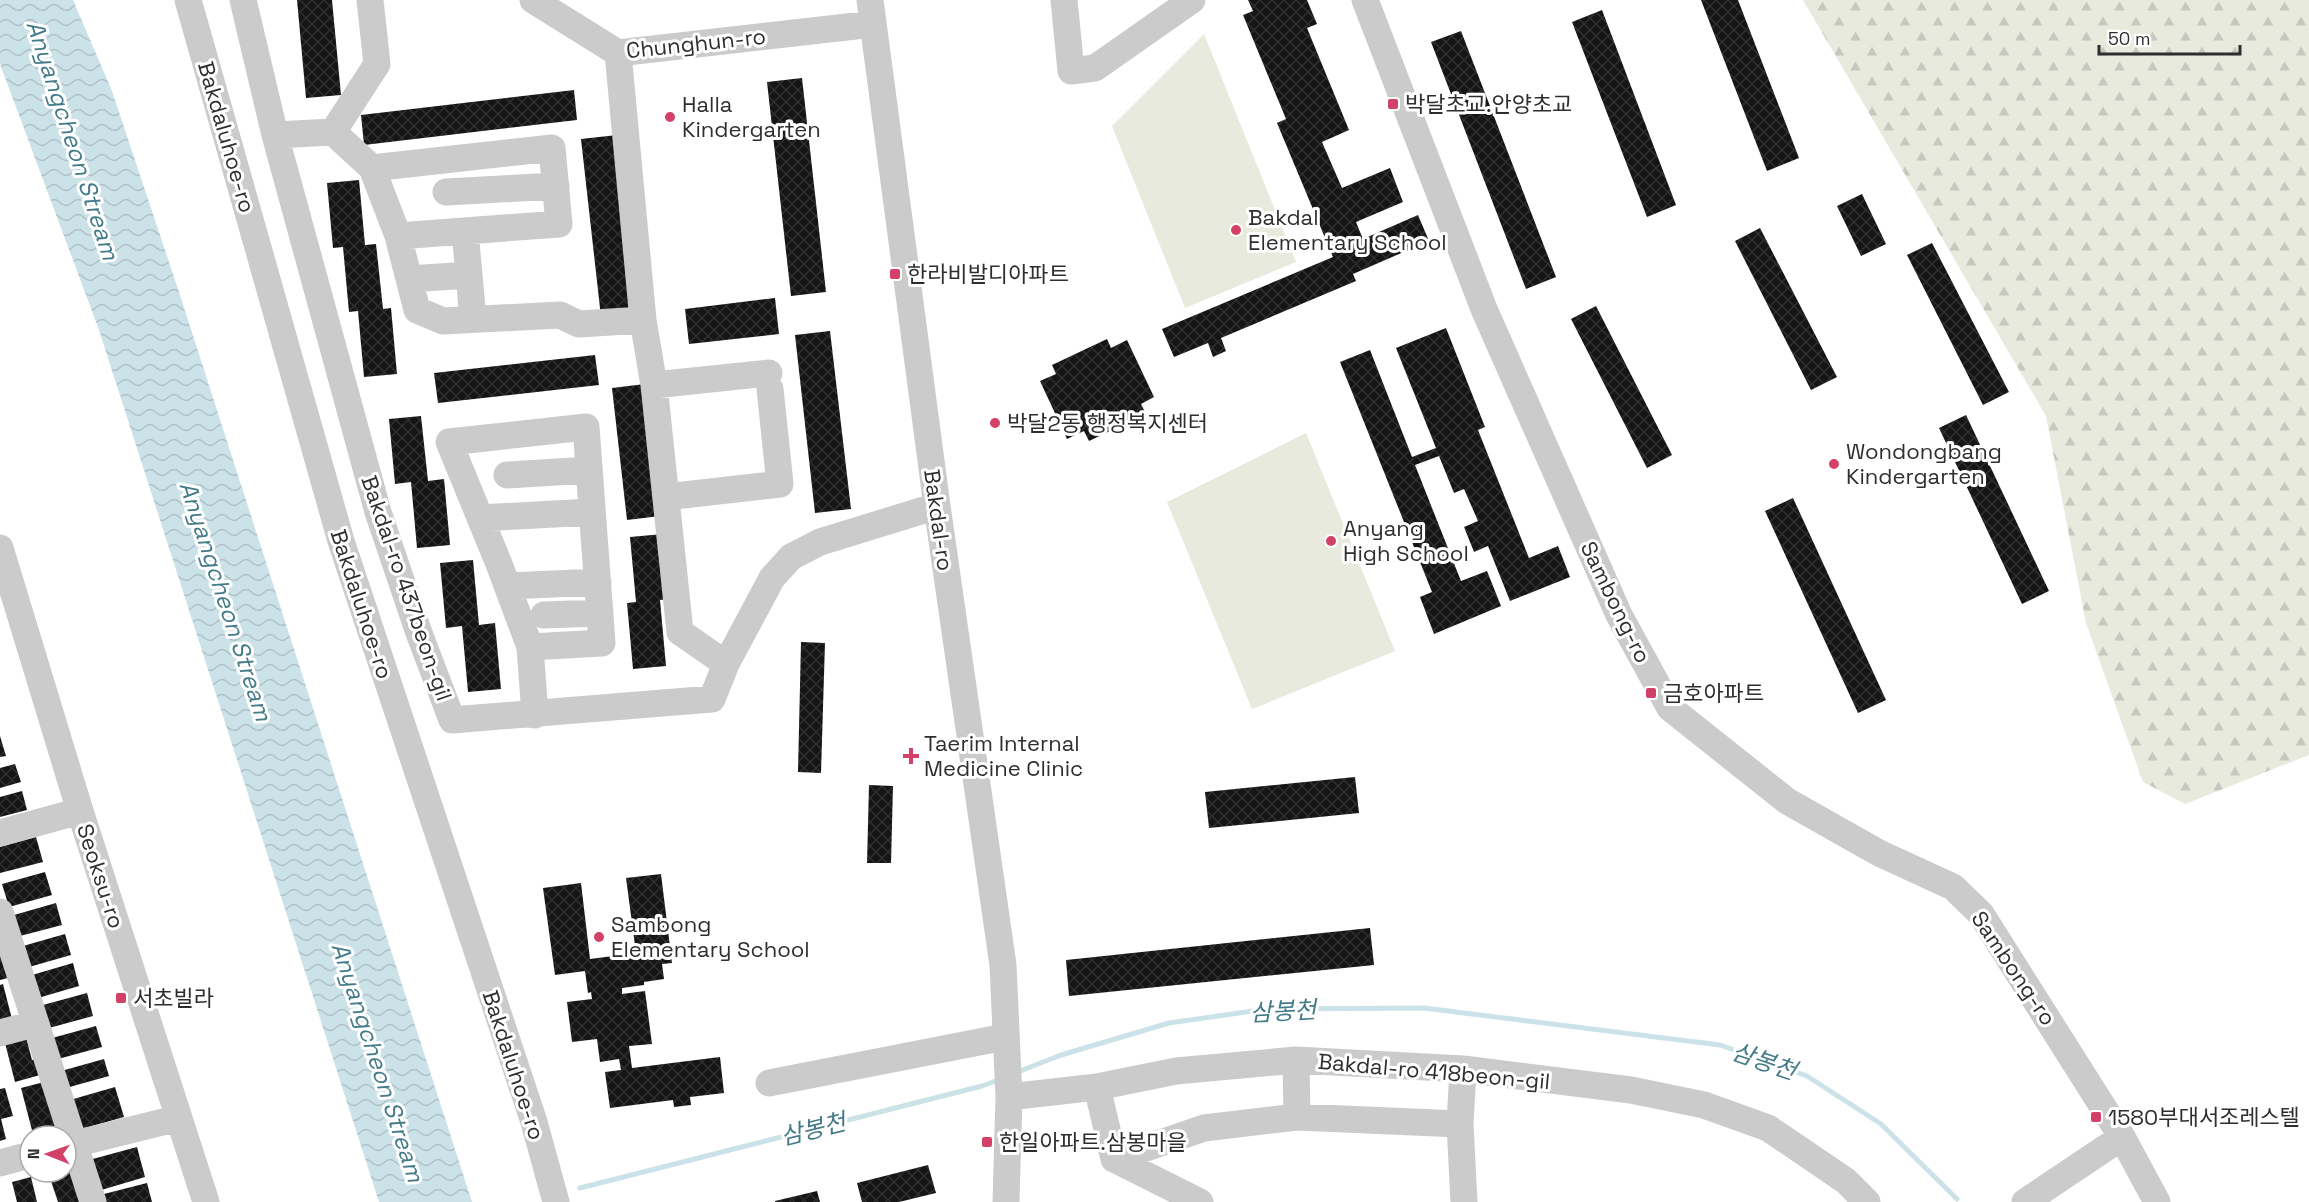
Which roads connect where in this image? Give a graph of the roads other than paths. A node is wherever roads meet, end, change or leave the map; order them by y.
1 (188, 0) edge
2 (243, 0) edge
3 (370, 0) edge
4 (533, 0) edge
5 (1064, 0) edge
6 (1192, 0) edge
7 (1365, 0) edge
8 (872, 12) edge
9 (618, 53) junction
10 (333, 132) junction
11 (274, 135) junction
12 (372, 168) junction
13 (555, 186) junction
14 (446, 192) dead end
15 (465, 231) junction
16 (398, 236) junction
17 (469, 275) junction
18 (409, 279) junction
19 (473, 319) junction
20 (643, 320) junction
21 (654, 385) junction
22 (589, 470) junction
23 (507, 475) dead end
24 (666, 496) junction
25 (937, 506) junction
26 (592, 512) junction
27 (480, 518) junction
28 (0, 548) edge
29 (598, 582) junction
30 (507, 586) junction
31 (600, 613) junction
32 (544, 615) dead end
33 (530, 647) junction
34 (726, 664) junction
35 (535, 715) junction
36 (80, 811) junction
37 (0, 833) edge
38 (2, 926) edge
39 (34, 1024) junction
40 (0, 1033) edge
41 (1005, 1039) junction
42 (1296, 1060) junction
43 (1463, 1069) junction
44 (769, 1083) dead end
45 (1097, 1087) junction
46 (1009, 1092) junction
47 (179, 1118) junction
48 (1297, 1118) junction
49 (65, 1124) edge
50 (1460, 1124) junction
51 (2122, 1137) junction
52 (78, 1143) edge
53 (18, 1158) edge
54 (1113, 1159) junction
55 (0, 1163) edge
56 (78, 1163) edge
57 (93, 1202) edge
58 (206, 1202) edge
59 (556, 1202) edge
60 (1006, 1202) edge
61 (1200, 1202) edge
62 (1464, 1202) edge
63 (1867, 1202) edge
64 (2025, 1202) edge
65 (2157, 1202) edge

1 - 59 street, Bakdaluhoe-ro
2 - 11 street, Bakdal-ro 437beon-gil
3 - 10 street
4 - 9 street, Chunghun-ro
5 - 6 street
7 - 51 street, Sambong-ro
8 - 9 street, Chunghun-ro
8 - 25 street, Bakdal-ro
9 - 20 street
10 - 11 street
10 - 12 street
11 - 35 street, Bakdal-ro 437beon-gil
12 - 13 street
12 - 16 street
13 - 14 street
13 - 15 street
15 - 16 street
15 - 17 street
16 - 18 street
17 - 18 street
17 - 19 street
18 - 19 street
19 - 20 street
20 - 21 street
21 - 24 street
21 - 24 street
22 - 23 street
22 - 26 street
22 - 27 street
24 - 34 street
25 - 34 street, Bakdal-ro 437beon-gil
25 - 41 street, Bakdal-ro
26 - 27 street
26 - 29 street
27 - 30 street
28 - 36 street, Seoksu-ro
29 - 30 street
29 - 31 street
30 - 33 street
31 - 32 street
31 - 33 street
33 - 35 street
34 - 35 street, Bakdal-ro 437beon-gil
36 - 37 street
36 - 47 street, Seoksu-ro
38 - 39 street
39 - 40 street
39 - 49 street
41 - 44 street
41 - 46 street, Bakdal-ro
42 - 43 street, Bakdal-ro 418beon-gil
42 - 45 street, Bakdal-ro 418beon-gil
42 - 48 street
43 - 50 street
43 - 63 street, Bakdal-ro 418beon-gil
45 - 46 street, Bakdal-ro 418beon-gil
45 - 54 street
46 - 60 street
47 - 52 street
47 - 58 street, Seoksu-ro
48 - 50 street
48 - 54 street
50 - 62 street
51 - 64 street
51 - 65 street, Sambong-ro
53 - 55 street
54 - 61 street
56 - 57 street

